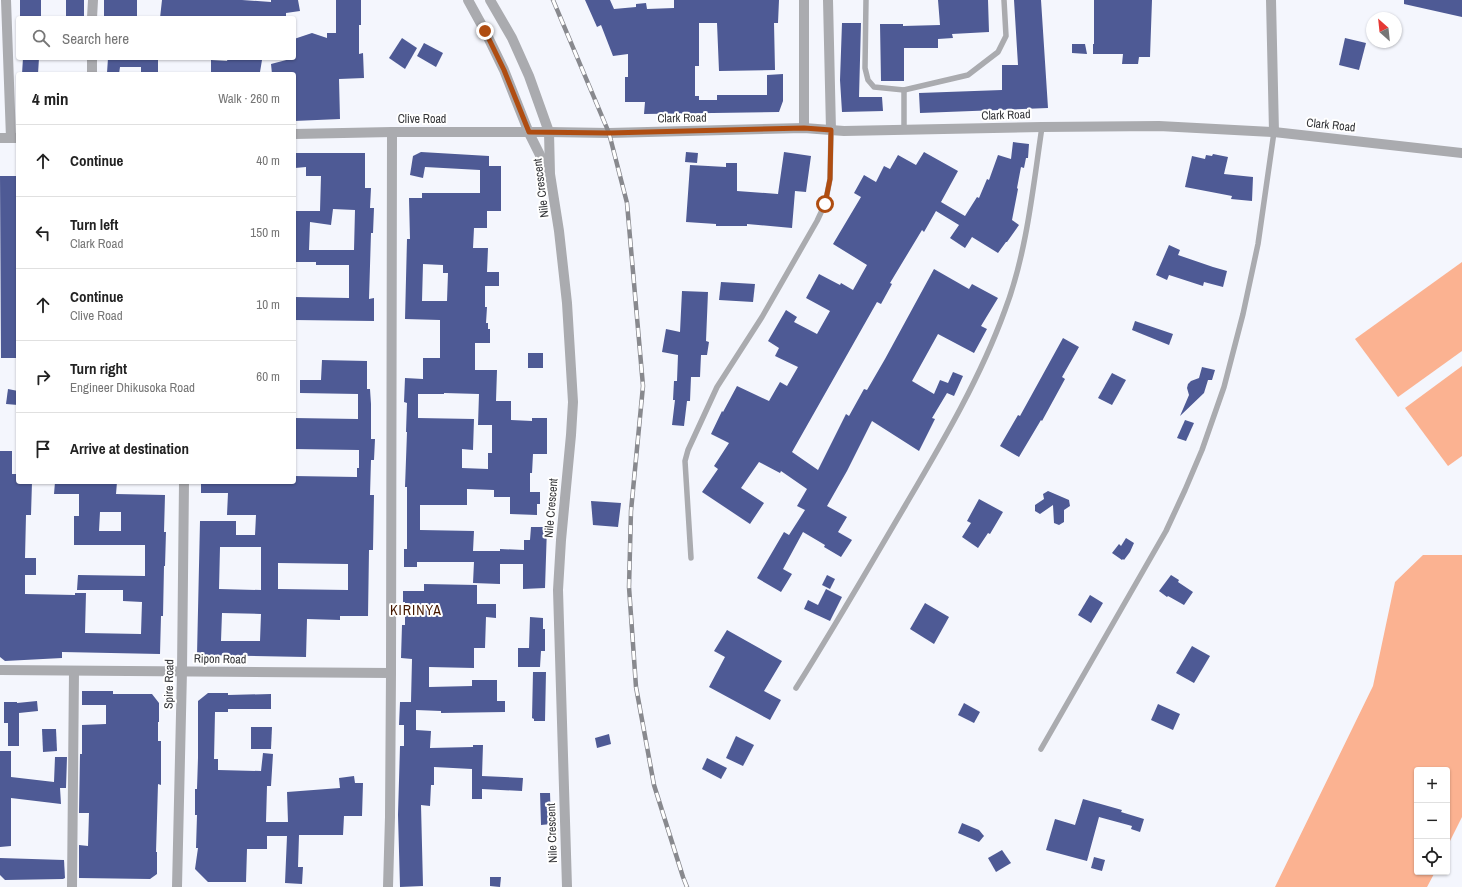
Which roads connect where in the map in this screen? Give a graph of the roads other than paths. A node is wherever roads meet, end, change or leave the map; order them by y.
1 (6, 0) edge
2 (93, 0) edge
3 (468, 0) edge
4 (490, 0) edge
5 (804, 0) edge
6 (828, 0) edge
7 (866, 0) edge
8 (1004, 0) edge
9 (1271, 0) edge
10 (92, 16) edge
11 (4, 34) edge
12 (4, 55) edge
13 (92, 60) edge
14 (92, 72) edge
15 (904, 90) junction
16 (1042, 127) junction
17 (804, 128) junction
18 (831, 130) junction
19 (904, 130) junction
20 (392, 132) junction
21 (529, 132) junction
22 (549, 132) junction
23 (1274, 132) junction
24 (296, 134) edge
25 (0, 138) edge
26 (14, 138) edge
27 (1462, 153) edge
28 (550, 174) junction
29 (184, 484) edge
30 (691, 558) dead end
31 (0, 670) edge
32 (74, 671) junction
33 (182, 671) junction
34 (391, 673) junction
35 (796, 688) dead end
36 (1041, 749) dead end
37 (72, 887) edge
38 (177, 887) edge
39 (388, 887) edge
40 (567, 887) edge

1 - 11 street
2 - 10 street
3 - 21 street
4 - 22 street, Nile Crescent
5 - 17 street
6 - 18 street
7 - 15 lane
8 - 15 lane
9 - 23 street
11 - 12 street
12 - 26 street
13 - 14 street
15 - 19 lane
16 - 19 street, Clark Road
16 - 23 street, Clark Road
16 - 35 lane
17 - 18 street, Clark Road
17 - 22 street, Clark Road
18 - 19 street, Clark Road
18 - 30 lane
20 - 21 street, Clive Road
20 - 24 street, Clive Road
20 - 34 street
21 - 22 street, Clive Road
21 - 28 street
22 - 28 street, Nile Crescent
23 - 27 street, Clark Road
23 - 36 lane
25 - 26 street
28 - 40 street, Nile Crescent
29 - 33 street, Spire Road
31 - 32 street, Ripon Road
32 - 33 street, Ripon Road
32 - 37 street
33 - 34 street, Ripon Road
33 - 38 street, Spire Road
34 - 39 street

